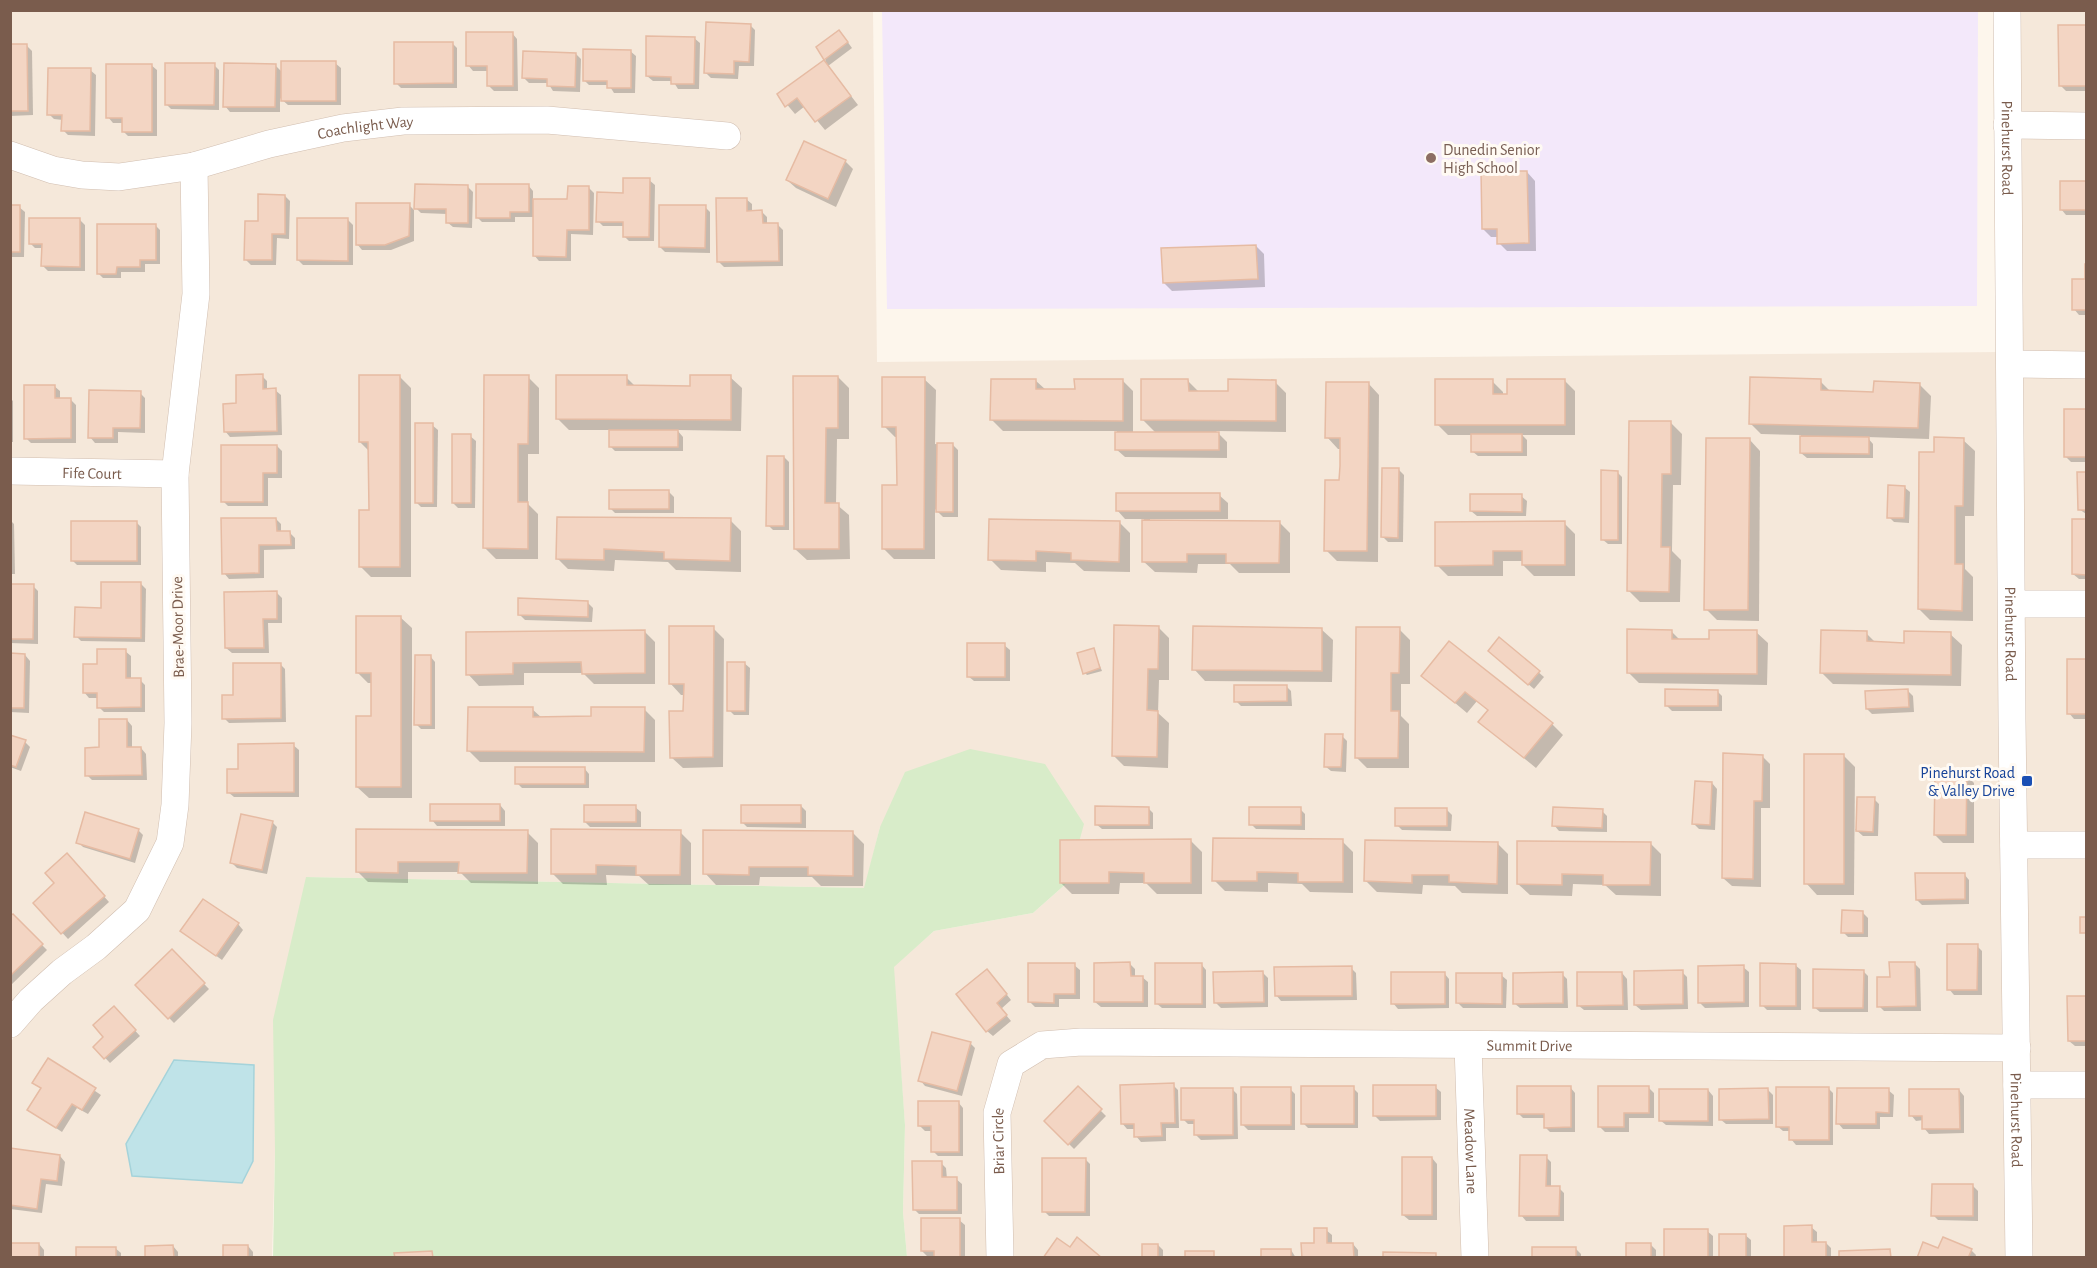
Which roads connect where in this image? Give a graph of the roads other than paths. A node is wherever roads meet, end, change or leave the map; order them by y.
1 (2007, 10) edge
2 (2007, 125) junction
3 (2086, 126) edge
4 (727, 136) dead end
5 (10, 155) edge
6 (194, 166) junction
7 (2010, 364) junction
8 (2086, 365) edge
9 (10, 471) edge
10 (175, 474) junction
11 (2012, 604) junction
12 (2086, 604) edge
13 (2014, 845) junction
14 (2086, 846) edge
15 (10, 1024) edge
16 (1042, 1045) joint
17 (1468, 1045) junction
18 (2017, 1048) junction
19 (2017, 1085) junction
20 (2086, 1085) edge
21 (1000, 1257) edge
22 (1475, 1257) edge
23 (2019, 1257) edge

1 - 2 street, Pinehurst Road
2 - 3 street
2 - 7 street, Pinehurst Road
4 - 6 street, Coachlight Way
5 - 6 street, Coachlight Way
6 - 10 street, Brae-Moor Drive
7 - 8 street
7 - 11 street, Pinehurst Road
9 - 10 street, Fife Court
10 - 15 street, Brae-Moor Drive
11 - 12 street
11 - 13 street, Pinehurst Road
13 - 14 street
13 - 18 street, Pinehurst Road
16 - 17 street, Summit Drive
16 - 21 street, Briar Circle
17 - 18 street, Summit Drive
17 - 22 street, Meadow Lane
18 - 19 street, Pinehurst Road
19 - 20 street
19 - 23 street, Pinehurst Road

